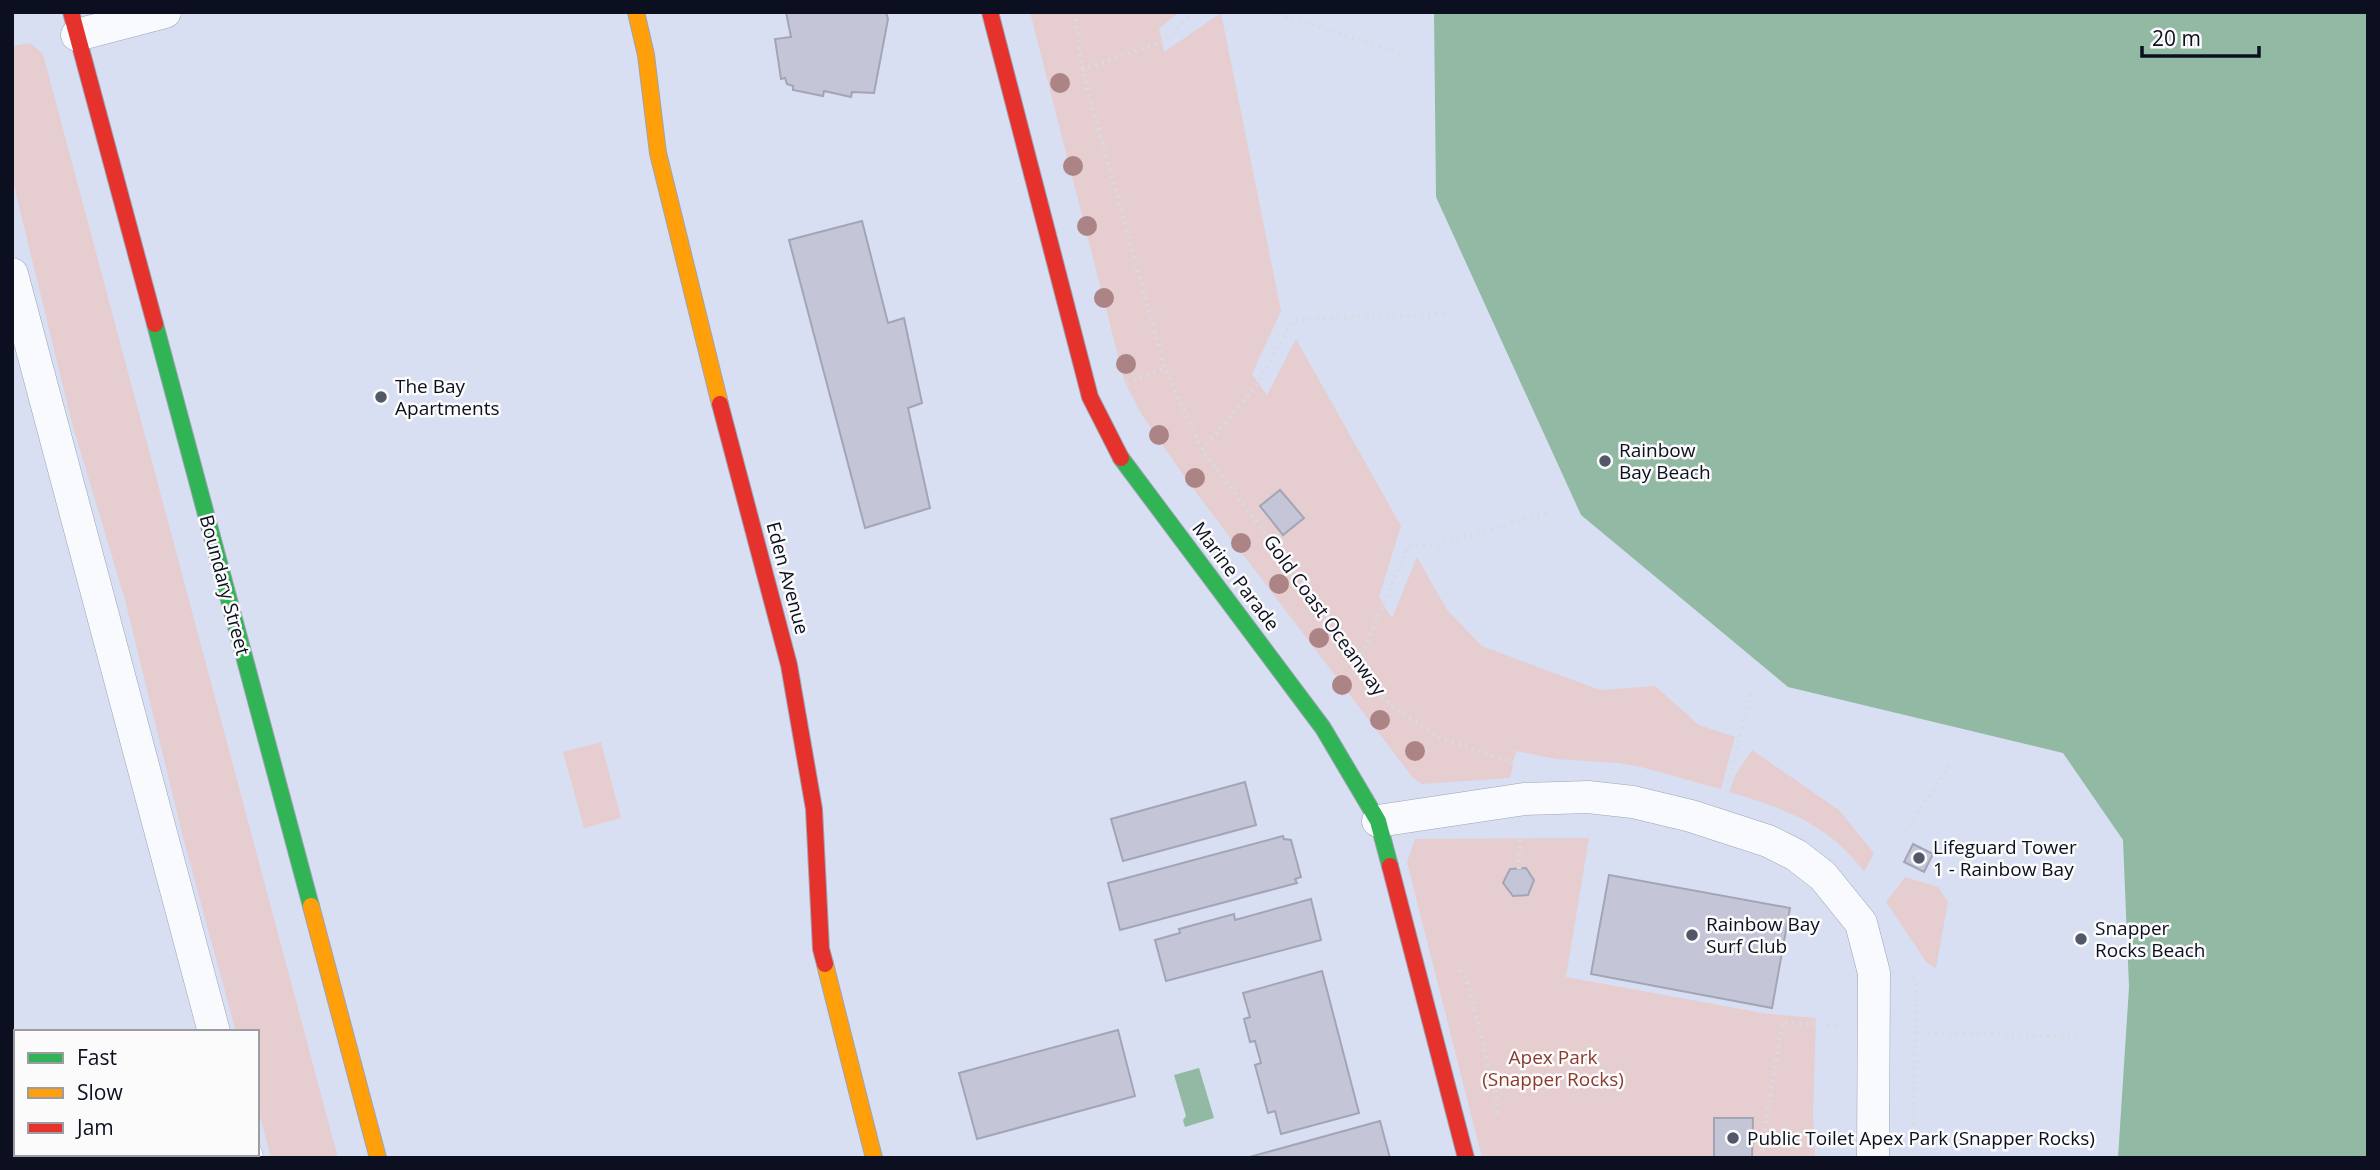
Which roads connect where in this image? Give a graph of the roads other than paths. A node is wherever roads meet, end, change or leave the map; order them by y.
1 (165, 12) edge
2 (636, 12) edge
3 (990, 12) edge
4 (74, 24) edge
5 (12, 274) edge
6 (1378, 821) junction
7 (213, 1030) edge
8 (379, 1158) edge
9 (874, 1158) edge
10 (1466, 1158) edge
11 (1873, 1158) edge

1 - 4 street
2 - 9 street, Eden Avenue
3 - 6 street, Marine Parade
4 - 8 street, Boundary Street
5 - 7 street
6 - 10 street, Marine Parade
6 - 11 street

